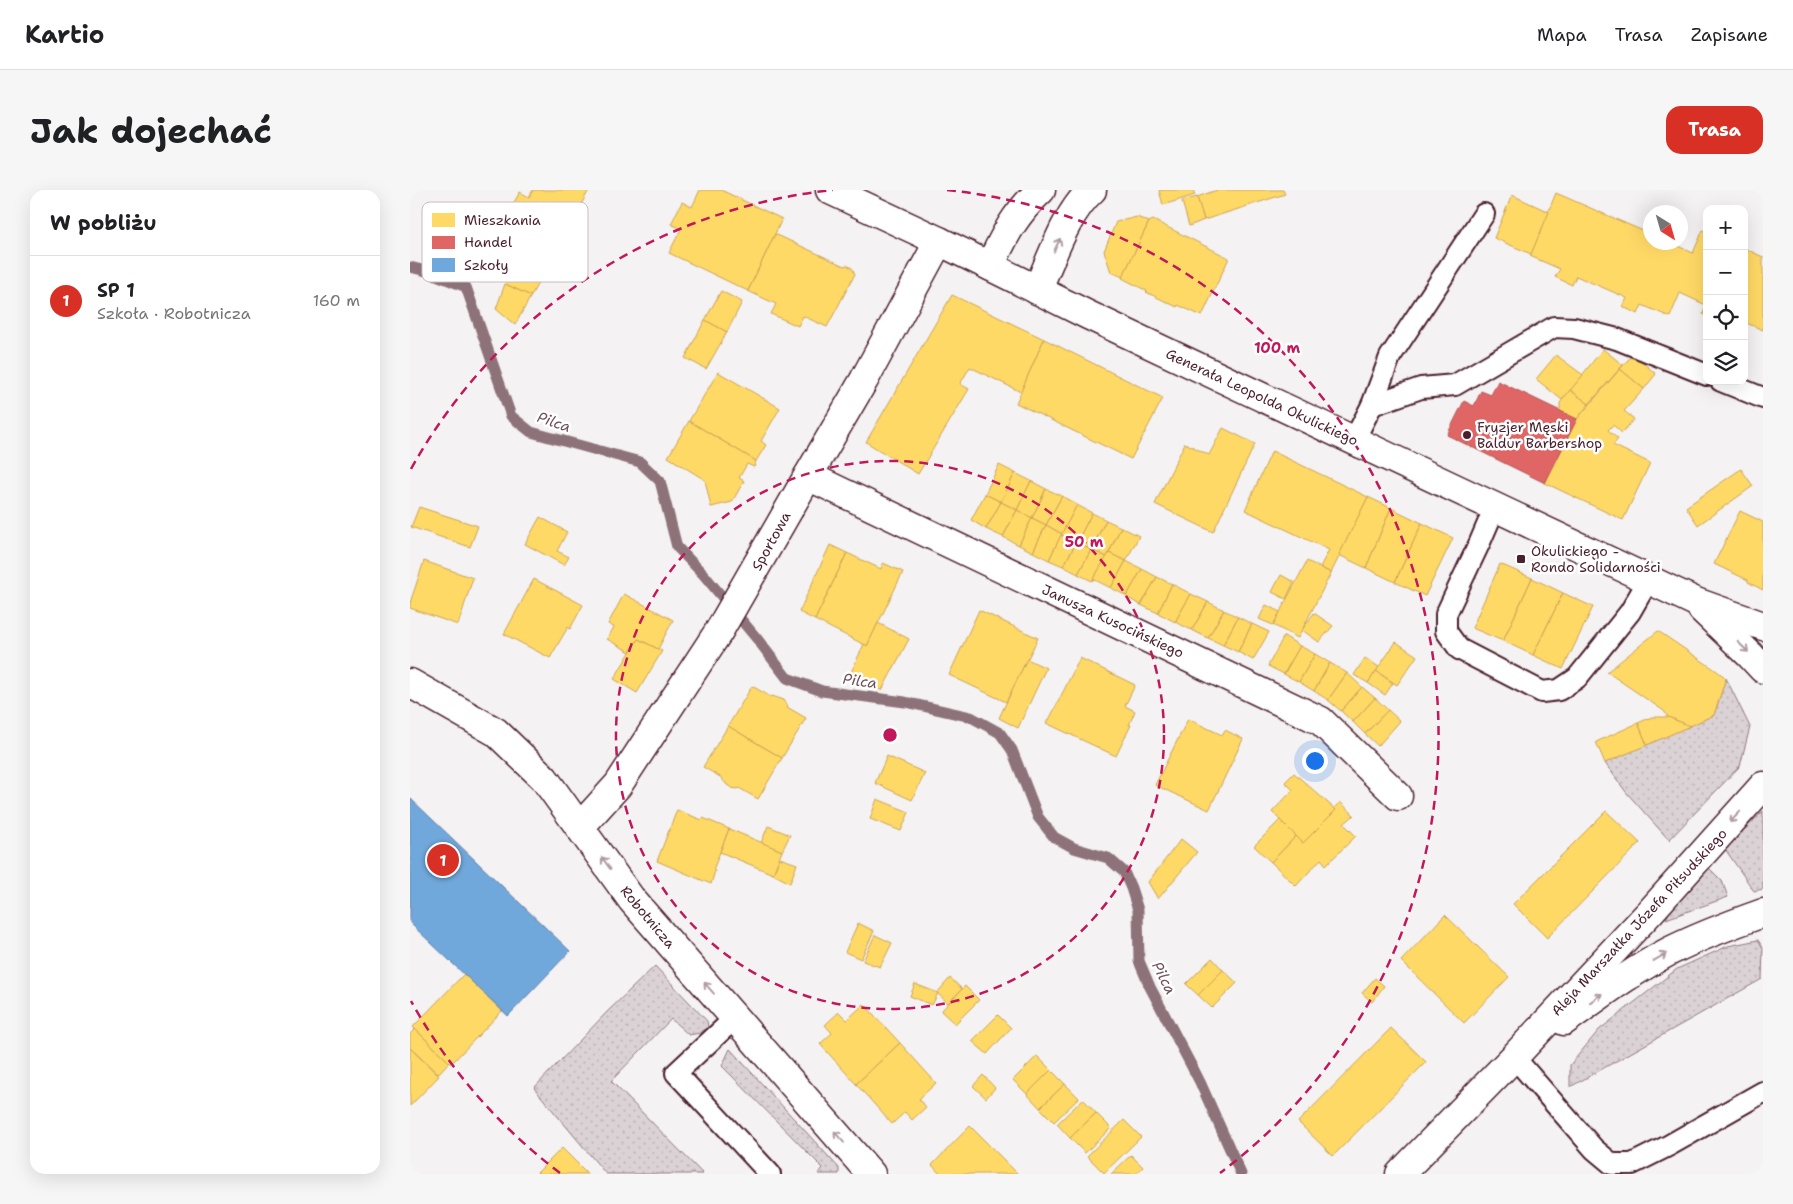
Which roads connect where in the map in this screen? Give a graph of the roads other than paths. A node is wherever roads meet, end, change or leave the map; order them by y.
1 (830, 190) edge
2 (1041, 190) edge
3 (1092, 190) edge
4 (1484, 214) dead end
5 (939, 241) junction
6 (990, 266) junction
7 (1037, 290) junction
8 (1703, 373) edge
9 (1731, 385) edge
10 (1763, 398) edge
11 (1372, 404) junction
12 (1354, 440) junction
13 (808, 476) junction
14 (1495, 507) junction
15 (1649, 579) junction
16 (1696, 602) junction
17 (1763, 626) edge
18 (1763, 670) edge
19 (410, 682) edge
20 (1763, 786) edge
21 (1398, 796) dead end
22 (580, 827) junction
23 (1763, 913) edge
24 (735, 1018) junction
25 (1514, 1057) junction
26 (1763, 1092) edge
27 (770, 1174) edge
28 (871, 1174) edge
29 (1400, 1174) edge

1 - 5 street, Generała Leopolda Okulickiego
2 - 6 street
7 -> 3 street
4 - 11 lane
5 - 6 street, Generała Leopolda Okulickiego
5 - 13 street, Sportowa
6 - 7 street, Generała Leopolda Okulickiego
7 - 12 street, Generała Leopolda Okulickiego
8 - 11 lane
9 - 10 lane
11 - 12 lane
12 - 14 street, Generała Leopolda Okulickiego
13 - 21 street, Janusza Kusocińskiego
13 - 22 street, Sportowa
14 - 15 street, Generała Leopolda Okulickiego
14 - 15 lane
15 - 16 street, Generała Leopolda Okulickiego
16 - 17 street, Generała Leopolda Okulickiego
16 -> 18 street, Generała Leopolda Okulickiego
19 - 22 street, Robotnicza
20 -> 25 street, Aleja Marszałka Józefa Piłsudskiego
24 -> 22 street, Robotnicza
25 -> 23 street, Aleja Marszałka Józefa Piłsudskiego
24 - 27 lane
28 -> 24 street, Robotnicza
25 - 26 lane
25 - 29 street, Aleja Marszałka Józefa Piłsudskiego

